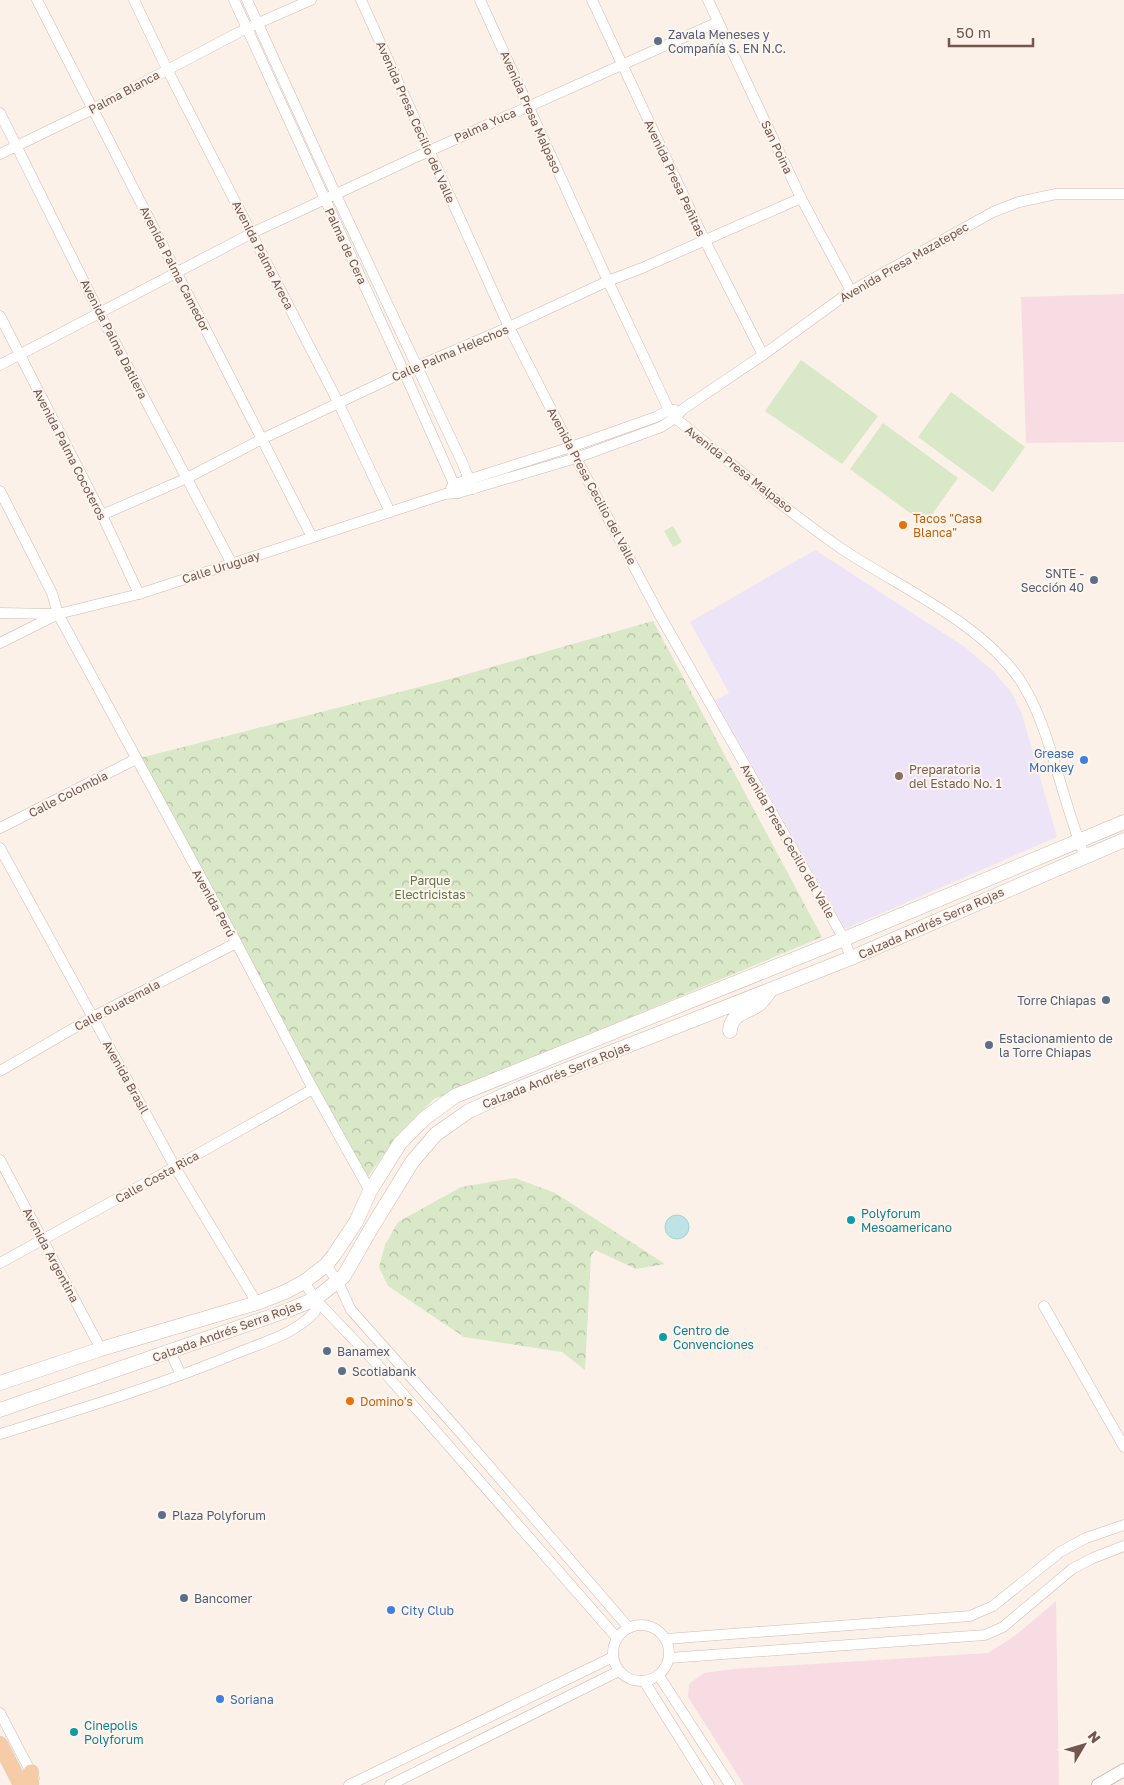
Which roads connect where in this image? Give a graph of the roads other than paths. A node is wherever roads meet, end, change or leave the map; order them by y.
1 (37, 0) edge
2 (134, 0) edge
3 (234, 0) edge
4 (247, 0) edge
5 (311, 0) edge
6 (361, 0) edge
7 (480, 0) edge
8 (592, 0) edge
9 (708, 0) edge
10 (718, 22) junction
11 (258, 23) junction
12 (247, 28) junction
13 (621, 64) junction
14 (167, 69) junction
15 (528, 106) junction
16 (93, 109) junction
17 (0, 113) edge
18 (17, 145) junction
19 (429, 151) junction
20 (0, 154) edge
21 (1124, 194) edge
22 (336, 195) junction
23 (801, 198) junction
24 (324, 200) junction
25 (252, 233) junction
26 (704, 239) junction
27 (178, 273) junction
28 (608, 281) junction
29 (851, 291) junction
30 (99, 312) junction
31 (0, 316) edge
32 (509, 327) junction
33 (19, 355) junction
34 (763, 355) junction
35 (0, 365) edge
36 (417, 367) junction
37 (404, 372) junction
38 (338, 402) junction
39 (672, 414) junction
40 (262, 439) junction
41 (571, 447) junction
42 (576, 458) junction
43 (187, 478) junction
44 (471, 484) junction
45 (456, 488) junction
46 (0, 490) edge
47 (390, 512) junction
48 (102, 516) junction
49 (312, 537) junction
50 (232, 564) junction
51 (139, 594) junction
52 (0, 613) edge
53 (58, 614) junction
54 (0, 643) edge
55 (136, 759) junction
56 (1124, 822) edge
57 (0, 828) edge
58 (1078, 840) junction
59 (1124, 840) edge
60 (0, 848) edge
61 (1084, 857) junction
62 (844, 939) junction
63 (236, 942) junction
64 (851, 958) junction
65 (770, 990) junction
66 (93, 1017) junction
67 (730, 1031) dead end
68 (0, 1071) edge
69 (313, 1089) junction
70 (0, 1160) edge
71 (175, 1167) junction
72 (370, 1192) junction
73 (43, 1239) junction
74 (0, 1263) edge
75 (326, 1264) junction
76 (304, 1282) junction
77 (338, 1282) junction
78 (315, 1299) junction
79 (257, 1303) junction
80 (1044, 1306) dead end
81 (163, 1331) junction
82 (101, 1349) junction
83 (170, 1351) junction
84 (180, 1375) junction
85 (0, 1383) edge
86 (0, 1410) edge
87 (0, 1434) edge
88 (1124, 1447) edge
89 (1124, 1525) edge
90 (1124, 1546) edge
91 (629, 1628) junction
92 (617, 1638) junction
93 (666, 1639) junction
94 (613, 1657) junction
95 (670, 1658) junction
96 (619, 1671) junction
97 (659, 1676) junction
98 (644, 1681) junction
99 (0, 1713) edge
100 (0, 1744) edge
101 (1124, 1770) edge
102 (33, 1781) edge
103 (21, 1785) edge
104 (349, 1785) edge
105 (390, 1785) edge
106 (709, 1785) edge
107 (730, 1785) edge
108 (1098, 1785) edge

1 - 16 street, Avenida Palma Camedor
2 - 14 street, Avenida Palma Areca
3 - 12 street, Palma de Cera
4 - 11 street, Palma de Cera
5 - 11 street, Palma Blanca
6 - 19 street, Avenida Presa Cecilio del Valle
7 - 15 street, Avenida Presa Malpaso
8 - 13 street, Avenida Presa Peñitas
9 - 10 street, San Poina
10 - 13 street, Palma Yuca
10 - 23 street, San Poina
11 - 12 street, Palma Blanca
11 - 22 street, Palma de Cera
12 - 14 street, Palma Blanca
12 - 24 street, Palma de Cera
13 - 15 street, Palma Yuca
13 - 26 street, Avenida Presa Peñitas
14 - 16 street, Palma Blanca
14 - 25 street, Avenida Palma Areca
15 - 19 street, Palma Yuca
15 - 28 street, Avenida Presa Malpaso
16 - 18 street, Palma Blanca
16 - 27 street, Avenida Palma Camedor
17 - 18 street, Avenida Palma Datilera
18 - 20 street, Palma Blanca
18 - 30 street, Avenida Palma Datilera
19 - 22 street, Palma Yuca
19 - 32 street, Avenida Presa Cecilio del Valle
21 - 29 street, Avenida Presa Mazatepec
22 - 24 street, Palma Yuca
22 - 36 street, Palma de Cera
23 - 26 street, Calle Palma Helechos
23 - 29 street, San Poina
24 - 25 street, Palma Yuca
24 - 37 street, Palma de Cera
25 - 27 street, Palma Yuca
25 - 38 street, Avenida Palma Areca
26 - 28 street, Calle Palma Helechos
26 - 34 street, Avenida Presa Peñitas
27 - 30 street, Palma Yuca
27 - 40 street, Avenida Palma Camedor
28 - 32 street, Calle Palma Helechos
28 - 39 street, Avenida Presa Malpaso
29 - 34 street, Avenida Presa Mazatepec
30 - 33 street, Palma Yuca
30 - 43 street, Avenida Palma Datilera
31 - 33 street, Avenida Palma Cocoteros
32 - 36 street, Calle Palma Helechos
32 - 41 street, Avenida Presa Cecilio del Valle
33 - 35 street, Palma Yuca
33 - 48 street, Avenida Palma Cocoteros
34 - 39 street, Avenida Presa Mazatepec
36 - 37 street, Calle Palma Helechos
36 - 44 street, Palma de Cera
37 - 38 street, Calle Palma Helechos
37 - 45 street, Palma de Cera
38 - 40 street, Calle Palma Helechos
38 - 47 street, Avenida Palma Areca
39 - 41 street, Avenida Presa Mazatepec
39 - 42 street, Avenida Presa Mazatepec
39 - 58 street, Avenida Presa Malpaso
40 - 43 street, Calle Palma Helechos
40 - 49 street, Avenida Palma Camedor
41 - 42 street, Avenida Presa Cecilio del Valle
41 - 44 street, Avenida Presa Mazatepec
42 - 44 street, Avenida Presa Mazatepec
42 - 62 street, Avenida Presa Cecilio del Valle
43 - 48 street, Calle Palma Helechos
43 - 50 street, Avenida Palma Datilera
44 - 45 street, Avenida Presa Mazatepec
45 - 47 street, Calle Uruguay
46 - 53 street, Avenida Perú
47 - 49 street, Calle Uruguay
48 - 51 street, Avenida Palma Cocoteros
49 - 50 street, Calle Uruguay
50 - 51 street, Calle Uruguay
51 - 53 street, Calle Uruguay
52 - 53 street
53 - 54 street, Calle Uruguay
53 - 55 street, Avenida Perú
55 - 57 street, Calle Colombia
55 - 63 street, Avenida Perú
56 - 58 main road, Calzada Andrés Serra Rojas
58 - 61 street, Avenida Presa Malpaso
58 - 62 main road, Calzada Andrés Serra Rojas
59 - 61 main road, Calzada Andrés Serra Rojas
60 - 66 street, Avenida Brasil
61 - 64 main road, Calzada Andrés Serra Rojas
62 - 64 street, Avenida Presa Cecilio del Valle
62 - 72 main road, Calzada Andrés Serra Rojas
63 - 66 street, Calle Guatemala
63 - 69 street, Avenida Perú
64 - 65 main road, Calzada Andrés Serra Rojas
65 - 67 main road
65 - 77 main road, Calzada Andrés Serra Rojas
66 - 68 street, Calle Guatemala
66 - 71 street, Avenida Brasil
69 - 71 street, Calle Costa Rica
69 - 72 street, Avenida Perú
70 - 73 street, Avenida Argentina
71 - 73 street, Calle Costa Rica
71 - 79 street, Avenida Brasil
72 - 75 main road, Calzada Andrés Serra Rojas
73 - 74 street, Calle Costa Rica
73 - 82 street, Avenida Argentina
75 - 76 main road, Calzada Andrés Serra Rojas
75 - 77 street
76 - 78 street
76 - 79 main road, Calzada Andrés Serra Rojas
77 - 78 main road, Calzada Andrés Serra Rojas
77 - 91 street
78 - 83 main road, Calzada Andrés Serra Rojas
78 - 84 street
78 - 92 street
79 - 81 main road, Calzada Andrés Serra Rojas
80 - 88 street
81 - 82 main road, Calzada Andrés Serra Rojas
81 - 83 main road
82 - 85 main road, Calzada Andrés Serra Rojas
83 - 84 street
83 - 86 main road, Calzada Andrés Serra Rojas
84 - 87 street
89 - 93 street
90 - 95 street
91 - 92 street
91 - 93 street
92 - 94 street
93 - 95 street
94 - 96 street
94 - 104 street
95 - 97 street
96 - 98 street
96 - 105 street
97 - 98 street
97 - 107 street
98 - 106 street
99 - 102 street
100 - 103 main road
101 - 108 street

